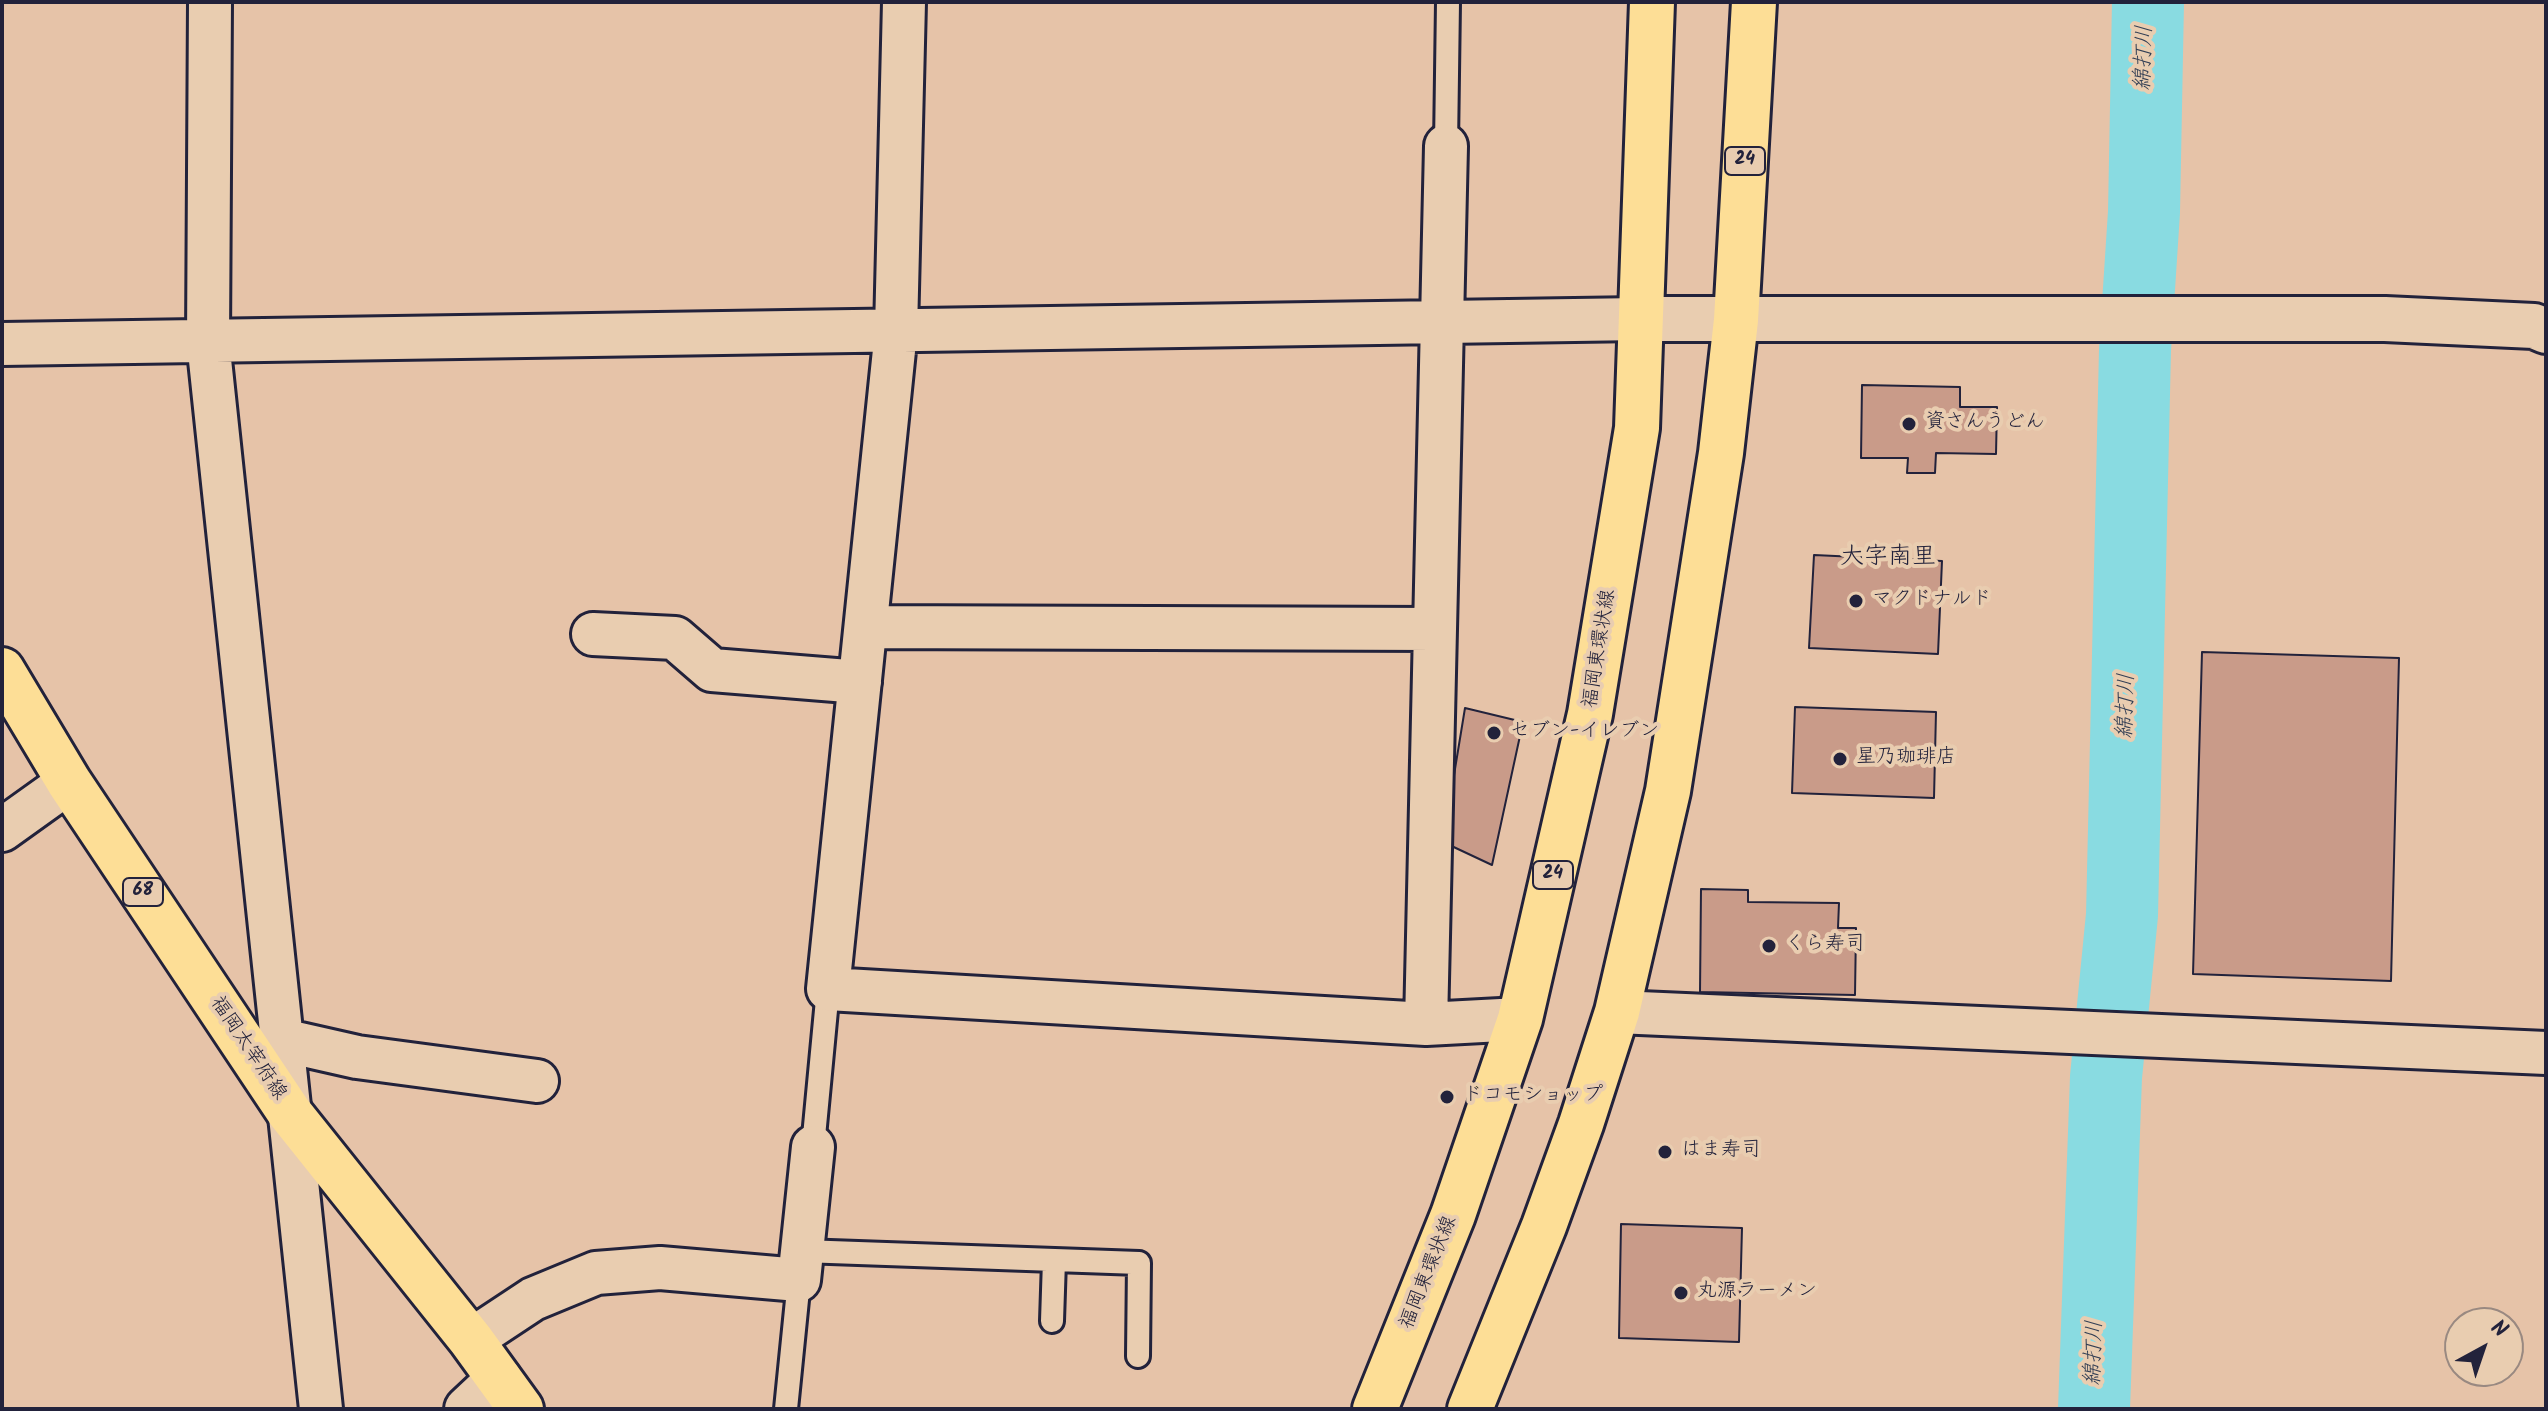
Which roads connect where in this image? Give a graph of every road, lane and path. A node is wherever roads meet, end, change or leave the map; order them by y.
1 (210, 2) edge
2 (904, 2) edge
3 (1448, 2) edge
4 (1652, 2) edge
5 (1754, 2) edge
6 (1446, 146) joint
7 (1640, 319) junction
8 (1736, 320) junction
9 (1442, 322) junction
10 (896, 331) junction
11 (2546, 331) edge
12 (208, 341) junction
13 (2, 344) edge
14 (866, 627) junction
15 (1435, 629) junction
16 (593, 634) dead end
17 (2, 670) edge
18 (860, 682) junction
19 (69, 782) junction
20 (2, 830) edge
21 (828, 989) junction
22 (1617, 1012) junction
23 (1520, 1019) junction
24 (1426, 1024) junction
25 (282, 1040) junction
26 (2546, 1053) edge
27 (537, 1081) dead end
28 (289, 1112) junction
29 (813, 1147) joint
30 (1054, 1260) junction
31 (800, 1266) junction
32 (1052, 1321) dead end
33 (471, 1340) junction
34 (1138, 1356) dead end
35 (510, 1394) edge
36 (321, 1409) edge
37 (467, 1409) edge
38 (786, 1409) edge
39 (1375, 1409) edge
40 (1470, 1409) edge

1 - 12 street
2 - 10 street
3 - 6 lane
4 - 7 main road, 福岡東環状線 / 24
5 - 8 main road, 24
6 - 9 street
7 - 8 street
7 - 9 street
7 - 23 main road, 福岡東環状線 / 24
8 - 11 street
8 - 22 main road, 24
9 - 10 street
9 - 15 street
10 - 12 street
10 - 14 street
12 - 13 street
12 - 25 street
14 - 15 street
14 - 18 street
15 - 24 street
16 - 18 street
17 - 19 main road, 福岡太宰府線 / 68
18 - 21 street
19 - 20 street
19 - 28 main road, 福岡太宰府線 / 68
21 - 24 street
21 - 29 lane
22 - 26 street
22 - 40 main road, 24
23 - 24 street
23 - 39 main road, 福岡東環状線 / 24
25 - 27 street
25 - 28 street
28 - 33 main road, 福岡太宰府線 / 68
28 - 36 street
29 - 31 street
30 - 31 lane
30 - 32 lane
30 - 34 lane
31 - 33 street
31 - 38 lane
33 - 35 main road, 福岡太宰府線 / 68
35 - 37 street

